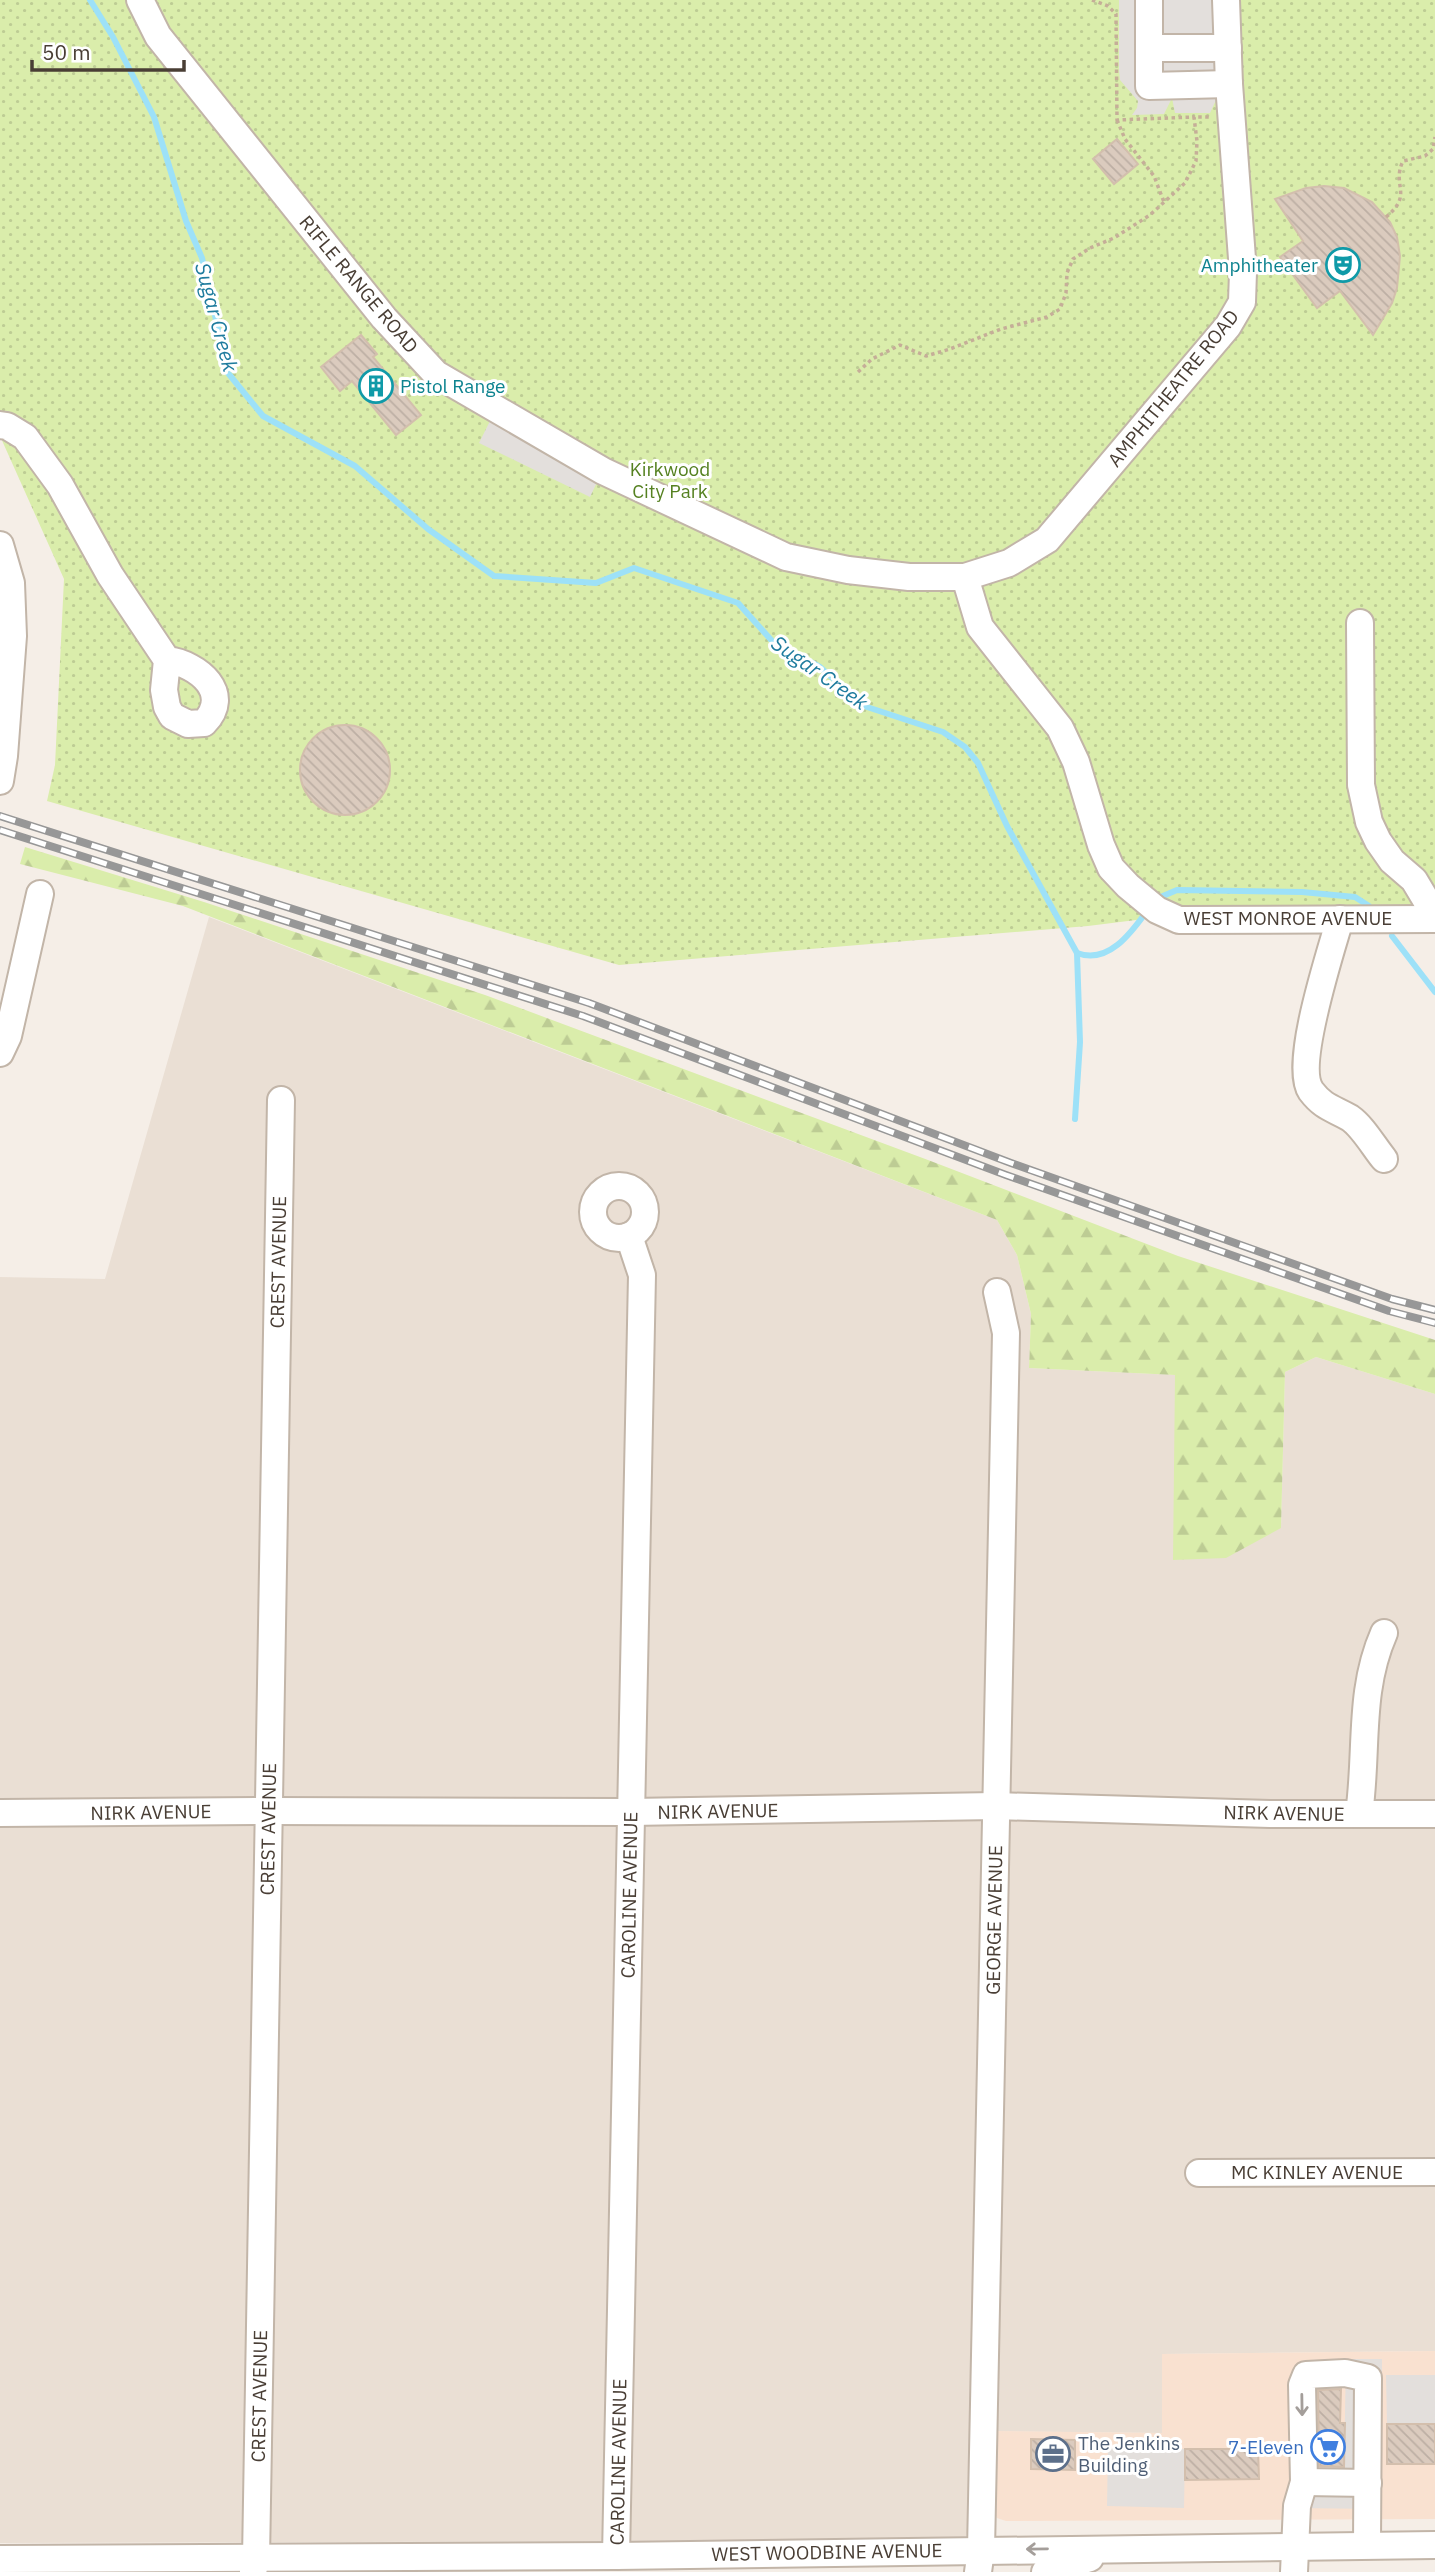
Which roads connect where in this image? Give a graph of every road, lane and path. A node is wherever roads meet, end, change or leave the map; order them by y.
1 (140, 0) edge
2 (1149, 0) edge
3 (1226, 0) edge
4 (1228, 47) junction
5 (1149, 48) junction
6 (1229, 85) junction
7 (1232, 117) junction
8 (1117, 120) dead end
9 (1435, 137) edge
10 (1164, 202) junction
11 (1386, 217) dead end
12 (858, 372) dead end
13 (0, 425) edge
14 (0, 545) edge
15 (965, 577) junction
16 (1360, 623) dead end
17 (6, 636) edge
18 (167, 660) dead end
19 (2, 768) edge
20 (40, 894) dead end
21 (1435, 917) edge
22 (1340, 919) junction
23 (0, 1053) edge
24 (281, 1100) dead end
25 (1384, 1159) dead end
26 (629, 1236) dead end
27 (997, 1292) dead end
28 (1384, 1633) dead end
29 (996, 1806) junction
30 (269, 1811) junction
31 (631, 1812) junction
32 (0, 1814) edge
33 (1359, 1814) junction
34 (1435, 1814) edge
35 (1435, 2172) edge
36 (1199, 2173) dead end
37 (1304, 2482) junction
38 (1368, 2483) junction
39 (1294, 2545) junction
40 (1367, 2545) junction
41 (1435, 2545) edge
42 (1129, 2548) junction
43 (616, 2556) junction
44 (0, 2559) edge
45 (979, 2561) edge
46 (254, 2565) edge
47 (1054, 2570) edge
48 (1294, 2572) edge

1 - 15 street, RIFLE RANGE ROAD
2 - 5 street
3 - 4 street, AMPHITHEATRE ROAD
4 - 5 street
4 - 6 street, AMPHITHEATRE ROAD
5 - 6 street
6 - 7 street, AMPHITHEATRE ROAD
7 - 10 path
7 - 15 street, AMPHITHEATRE ROAD
8 - 10 path
9 - 11 path
10 - 12 path
13 - 18 street
14 - 17 street
15 - 22 street, WEST MONROE AVENUE
16 - 21 street
17 - 19 street
20 - 23 street
21 - 22 street, WEST MONROE AVENUE
22 - 25 street
24 - 30 street, CREST AVENUE
26 - 31 street, CAROLINE AVENUE
27 - 29 street, GEORGE AVENUE
28 - 33 street
29 - 31 street, NIRK AVENUE
29 - 33 street, NIRK AVENUE
29 - 45 street, GEORGE AVENUE
30 - 31 street, NIRK AVENUE
30 - 32 street, NIRK AVENUE
30 - 46 street, CREST AVENUE
31 - 43 street, CAROLINE AVENUE
33 - 34 street, NIRK AVENUE
35 - 36 street, MC KINLEY AVENUE
37 - 38 street
38 -> 37 street
37 - 39 street
38 - 40 street
39 - 40 street, WEST WOODBINE AVENUE
39 - 42 street, WEST WOODBINE AVENUE
39 - 48 street
40 - 41 street, WEST WOODBINE AVENUE
42 -> 45 street, WEST WOODBINE AVENUE
42 - 47 street
43 - 45 street, WEST WOODBINE AVENUE
43 - 46 street, WEST WOODBINE AVENUE
44 - 46 street, WEST WOODBINE AVENUE

